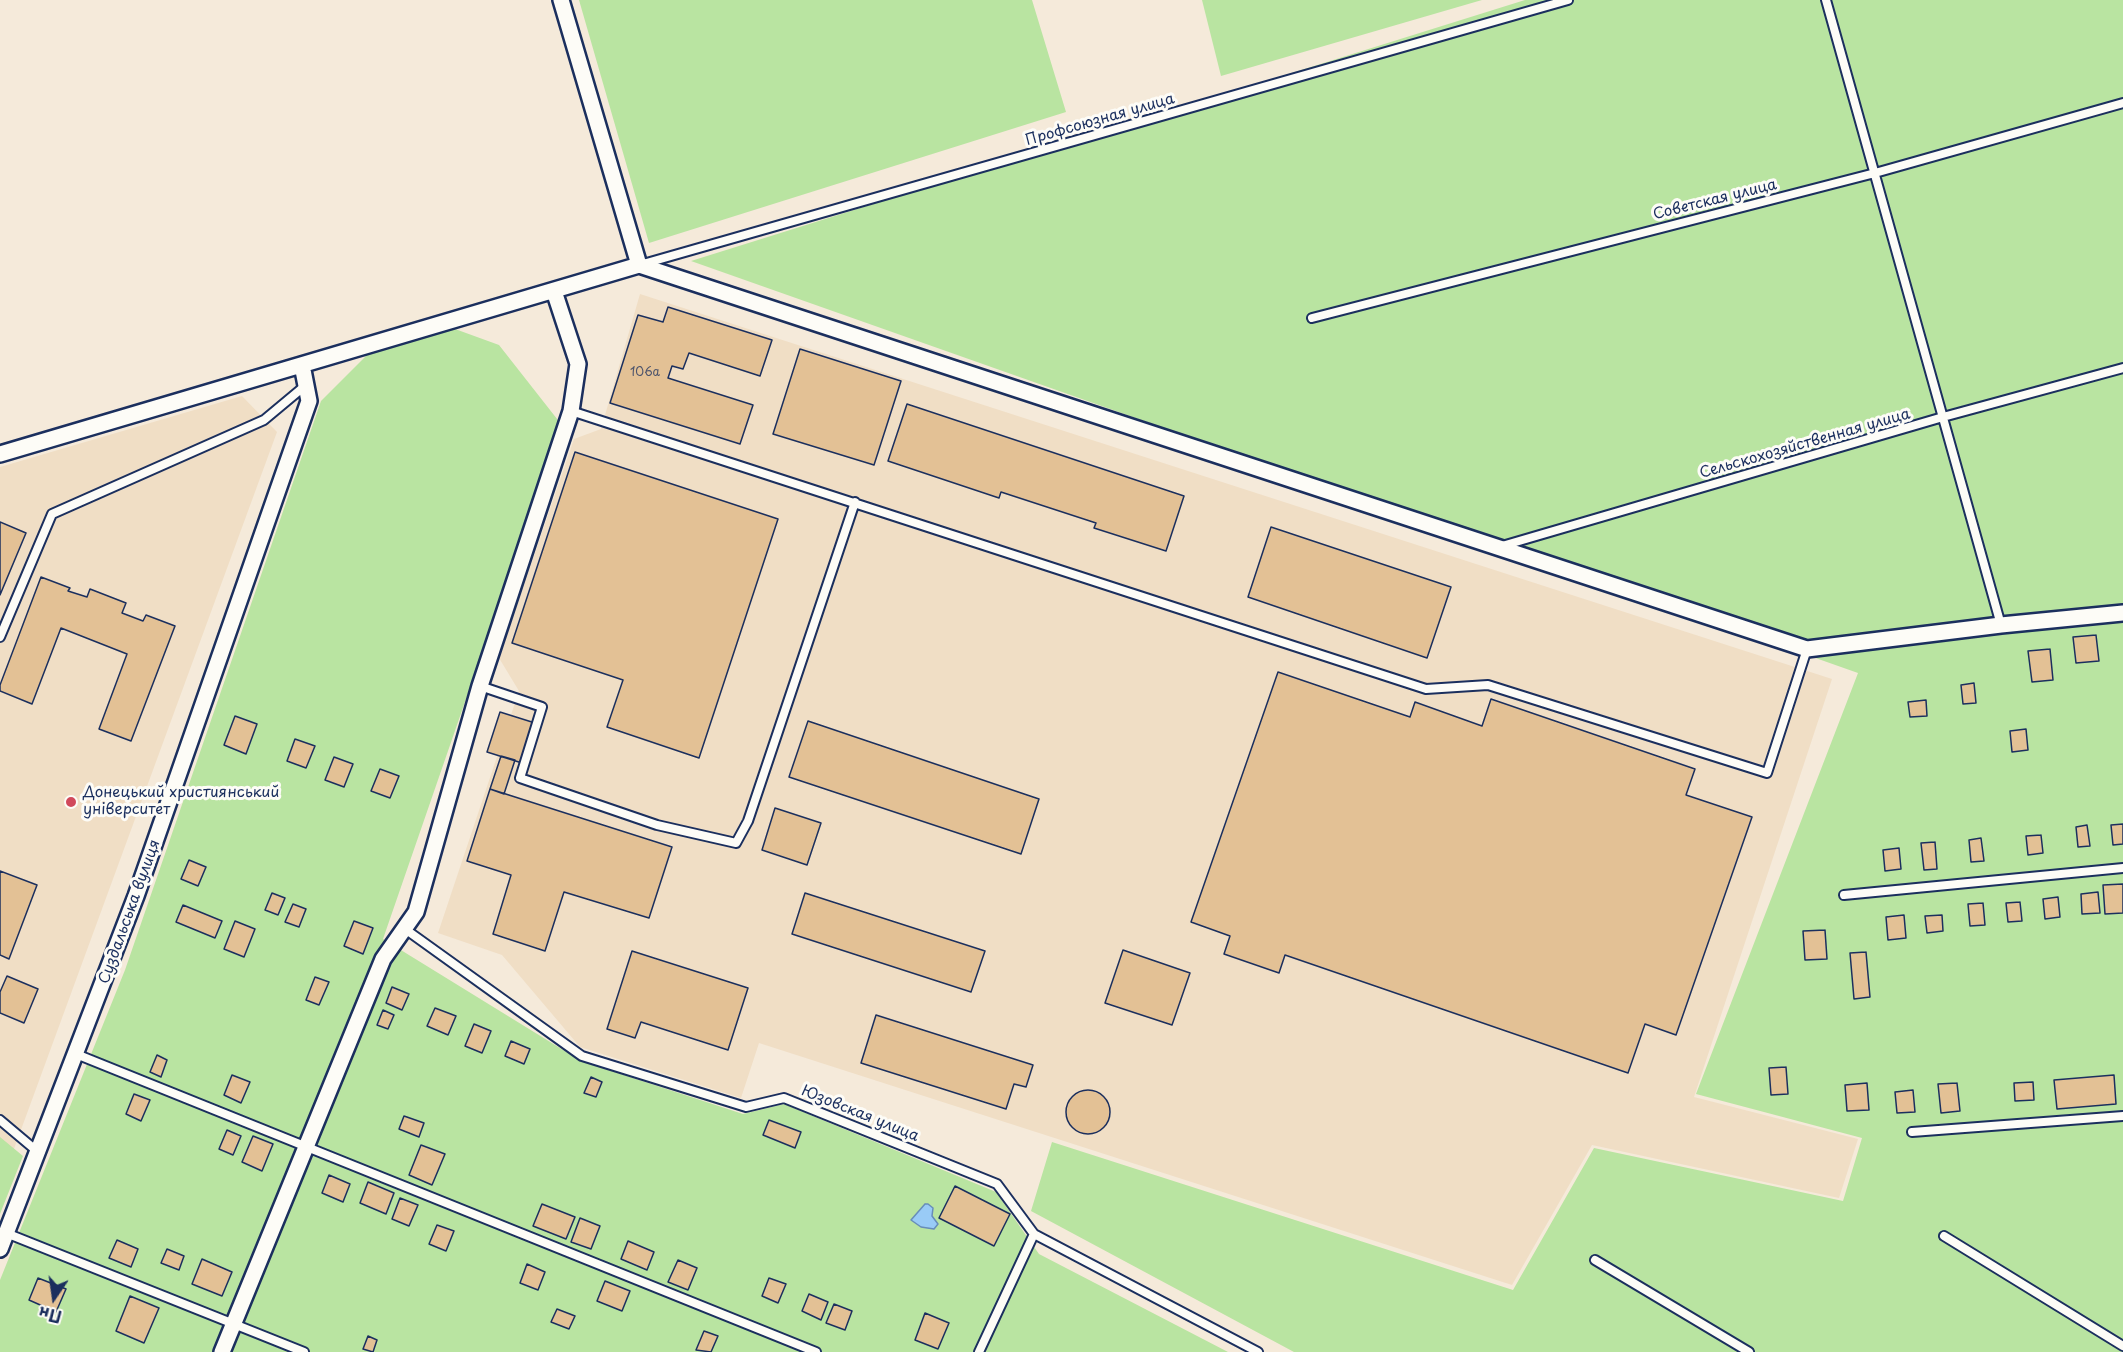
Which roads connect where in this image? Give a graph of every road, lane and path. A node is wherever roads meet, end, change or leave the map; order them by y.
1 (561, 0) edge
2 (1568, 0) edge
3 (1826, 0) edge
4 (2123, 103) edge
5 (1875, 173) junction
6 (639, 265) junction
7 (554, 291) junction
8 (1312, 318) dead end
9 (302, 365) junction
10 (2123, 368) edge
11 (306, 386) junction
12 (571, 411) junction
13 (1943, 417) junction
14 (0, 454) edge
15 (855, 502) junction
16 (1494, 548) junction
17 (2123, 613) edge
18 (2001, 625) junction
19 (0, 637) edge
20 (1807, 649) junction
21 (480, 686) junction
22 (2123, 868) edge
23 (1844, 895) dead end
24 (405, 929) junction
25 (76, 1054) junction
26 (2123, 1116) edge
27 (0, 1120) edge
28 (1912, 1132) dead end
29 (305, 1147) junction
30 (38, 1152) junction
31 (6, 1233) junction
32 (1034, 1234) junction
33 (1944, 1236) dead end
34 (0, 1249) edge
35 (1596, 1260) dead end
36 (233, 1324) junction
37 (2123, 1346) edge
38 (222, 1352) edge
39 (304, 1352) edge
40 (816, 1352) edge
41 (979, 1352) edge
42 (1258, 1352) edge
43 (1749, 1352) edge

1 - 6 street
2 - 6 lane, Профсоюзная улица
3 - 5 lane
4 - 5 lane, Советская улица
5 - 8 lane, Советская улица
5 - 13 lane
6 - 7 street
6 - 16 street
7 - 9 street
7 - 12 street
9 - 11 street, Суздальська вулиця
9 - 14 street
10 - 13 lane, Сельскохозяйственная улица
11 - 19 lane
11 - 25 street, Суздальська вулиця
12 - 15 lane
12 - 21 street
13 - 16 lane, Сельскохозяйственная улица
13 - 18 lane
15 - 20 lane
15 - 21 lane
16 - 20 street
17 - 18 street
18 - 20 street
21 - 24 street
22 - 23 lane
24 - 29 street
24 - 32 lane, Юзовская улица
25 - 29 lane
25 - 30 street, Суздальська вулиця
26 - 28 lane
27 - 30 lane
29 - 36 street
29 - 40 lane
30 - 31 street, Суздальська вулиця
31 - 34 street, Суздальська вулиця
31 - 36 lane
32 - 41 lane
32 - 42 lane, Юзовская улица
33 - 37 lane
35 - 43 lane
36 - 38 street
36 - 39 lane

